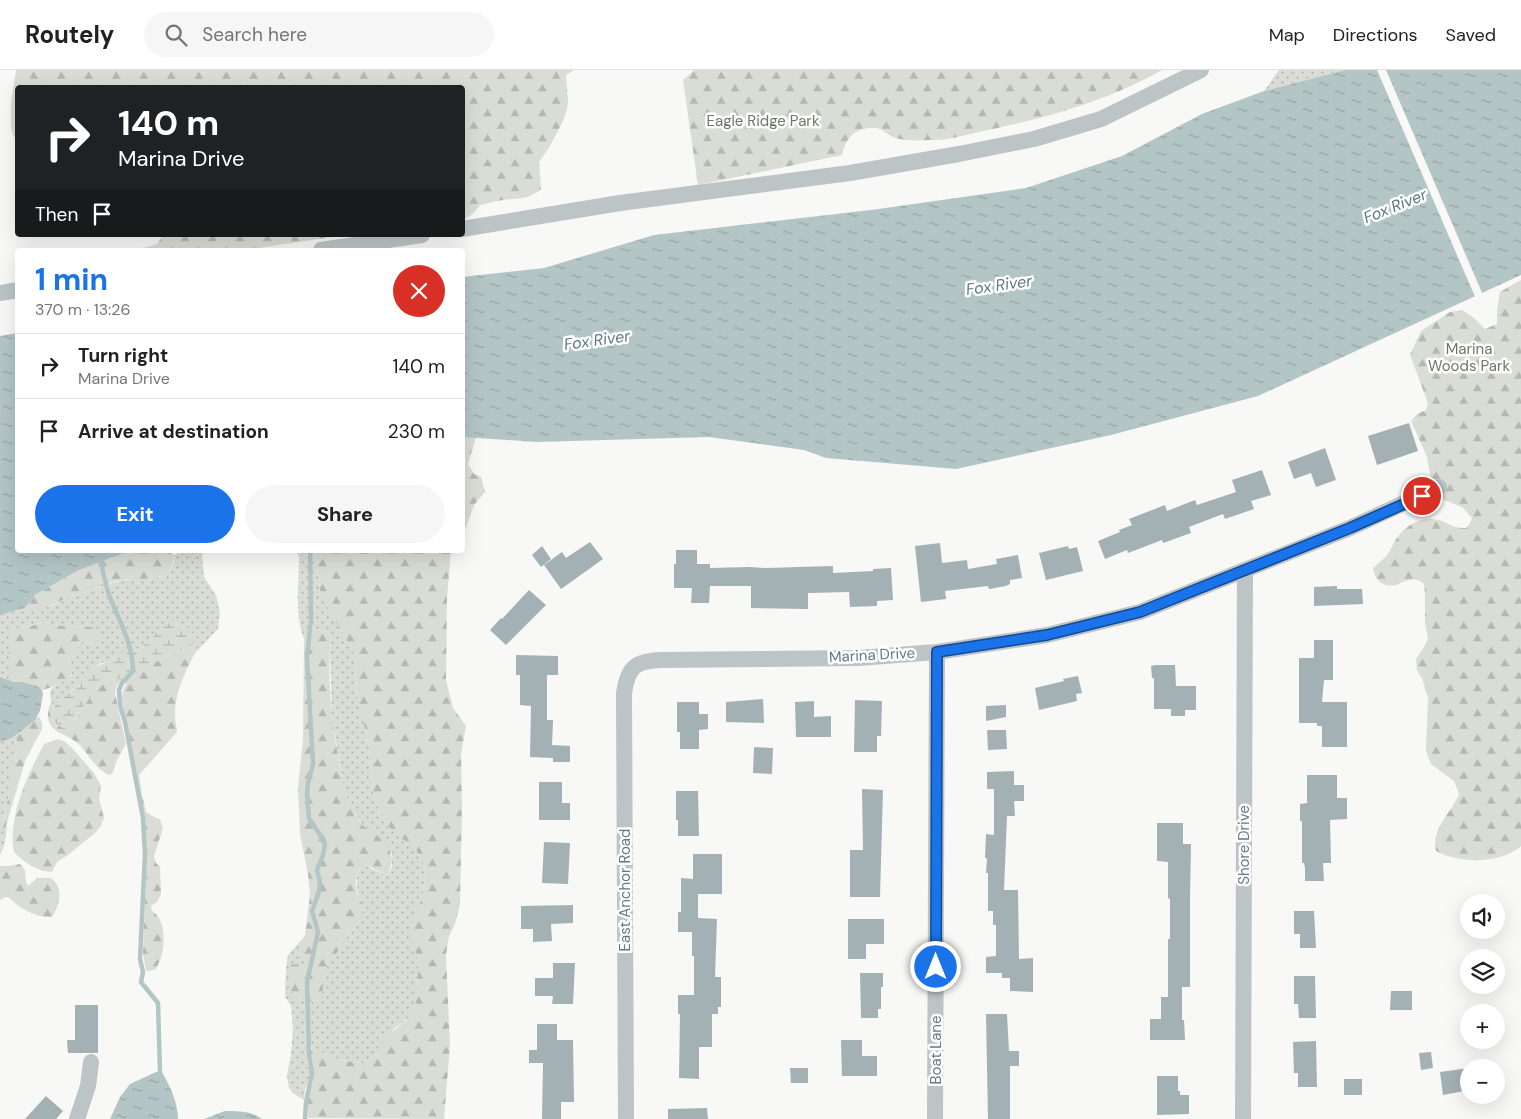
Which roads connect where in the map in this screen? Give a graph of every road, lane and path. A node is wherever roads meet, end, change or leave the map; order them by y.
1 (1201, 70) edge
2 (465, 229) edge
3 (409, 237) edge
4 (334, 248) edge
5 (15, 290) edge
6 (0, 293) edge
7 (1440, 487) dead end
8 (1245, 571) junction
9 (937, 652) junction
10 (637, 664) joint
11 (91, 1062) dead end
12 (76, 1119) edge
13 (626, 1119) edge
14 (935, 1119) edge
15 (1243, 1119) edge

1 - 2 street
3 - 4 street
5 - 6 street
7 - 8 street, Marina Drive
8 - 9 street, Marina Drive
8 - 15 street, Shore Drive
9 - 10 street, Marina Drive
9 - 14 street, Boat Lane
10 - 13 street, East Anchor Road
11 - 12 street

